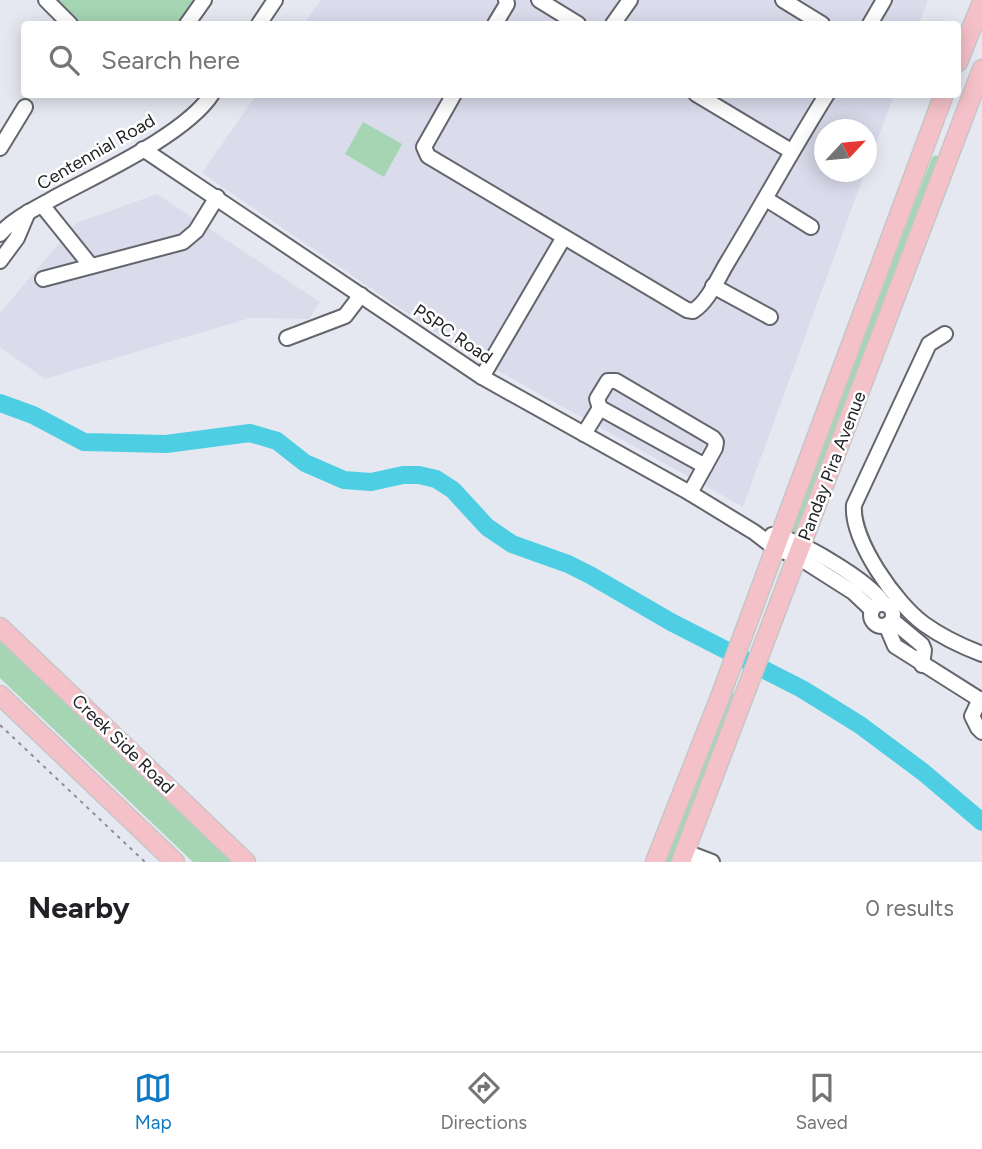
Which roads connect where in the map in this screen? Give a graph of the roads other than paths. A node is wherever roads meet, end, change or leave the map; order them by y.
1 (46, 0) edge
2 (204, 0) edge
3 (275, 0) edge
4 (506, 0) edge
5 (539, 0) edge
6 (630, 0) edge
7 (783, 0) edge
8 (884, 0) edge
9 (982, 2) edge
10 (67, 21) edge
11 (189, 21) edge
12 (261, 21) edge
13 (497, 21) edge
14 (574, 21) edge
15 (616, 21) edge
16 (817, 21) edge
17 (872, 21) edge
18 (961, 52) edge
19 (982, 69) edge
20 (210, 98) edge
21 (452, 98) edge
22 (703, 98) edge
23 (825, 98) edge
24 (941, 98) edge
25 (946, 98) edge
26 (25, 107) dead end
27 (966, 109) junction
28 (0, 148) edge
29 (143, 149) junction
30 (792, 151) junction
31 (217, 197) junction
32 (766, 199) junction
33 (35, 208) junction
34 (811, 227) dead end
35 (0, 234) edge
36 (564, 237) junction
37 (0, 261) edge
38 (91, 266) junction
39 (43, 279) dead end
40 (713, 286) junction
41 (361, 295) junction
42 (770, 317) dead end
43 (945, 334) dead end
44 (287, 338) dead end
45 (482, 377) junction
46 (600, 408) junction
47 (584, 434) junction
48 (705, 466) junction
49 (690, 493) junction
50 (777, 542) junction
51 (807, 556) junction
52 (0, 626) edge
53 (982, 654) edge
54 (0, 695) edge
55 (981, 700) edge
56 (982, 732) edge
57 (684, 857) edge
58 (175, 862) edge
59 (246, 862) edge
60 (656, 862) edge
61 (712, 862) edge

1 - 10 street
2 - 11 street
3 - 12 street
4 - 13 street
5 - 14 street
6 - 15 street
7 - 16 street
8 - 17 street
9 - 18 main road
19 - 27 main road, Panday Pira Avenue
20 - 29 street, Centennial Road
21 - 36 street
22 - 30 street
23 - 30 street
24 - 50 main road, Panday Pira Avenue
25 - 27 main road
26 - 28 street
27 - 51 main road, Panday Pira Avenue
29 - 31 street, PSPC Road
29 - 33 street, Centennial Road
30 - 32 street
31 - 38 street
31 - 41 street, PSPC Road
32 - 34 street
32 - 40 street
33 - 35 street, Centennial Road
33 - 37 street, Centennial Road
33 - 38 street
36 - 40 street
36 - 45 street
38 - 39 street
40 - 42 street
41 - 44 street
41 - 45 street, PSPC Road
43 - 53 street
45 - 47 street, PSPC Road
46 - 47 street
46 - 48 street
46 - 48 street
47 - 49 street, PSPC Road
48 - 49 street
49 - 50 street, PSPC Road
50 - 51 street, PSPC Road
50 - 60 main road, Panday Pira Avenue
51 - 55 street, PSPC Road
51 - 57 main road, Panday Pira Avenue
52 - 59 main road, Creek Side Road
54 - 58 main road
55 - 56 street
57 - 61 street

